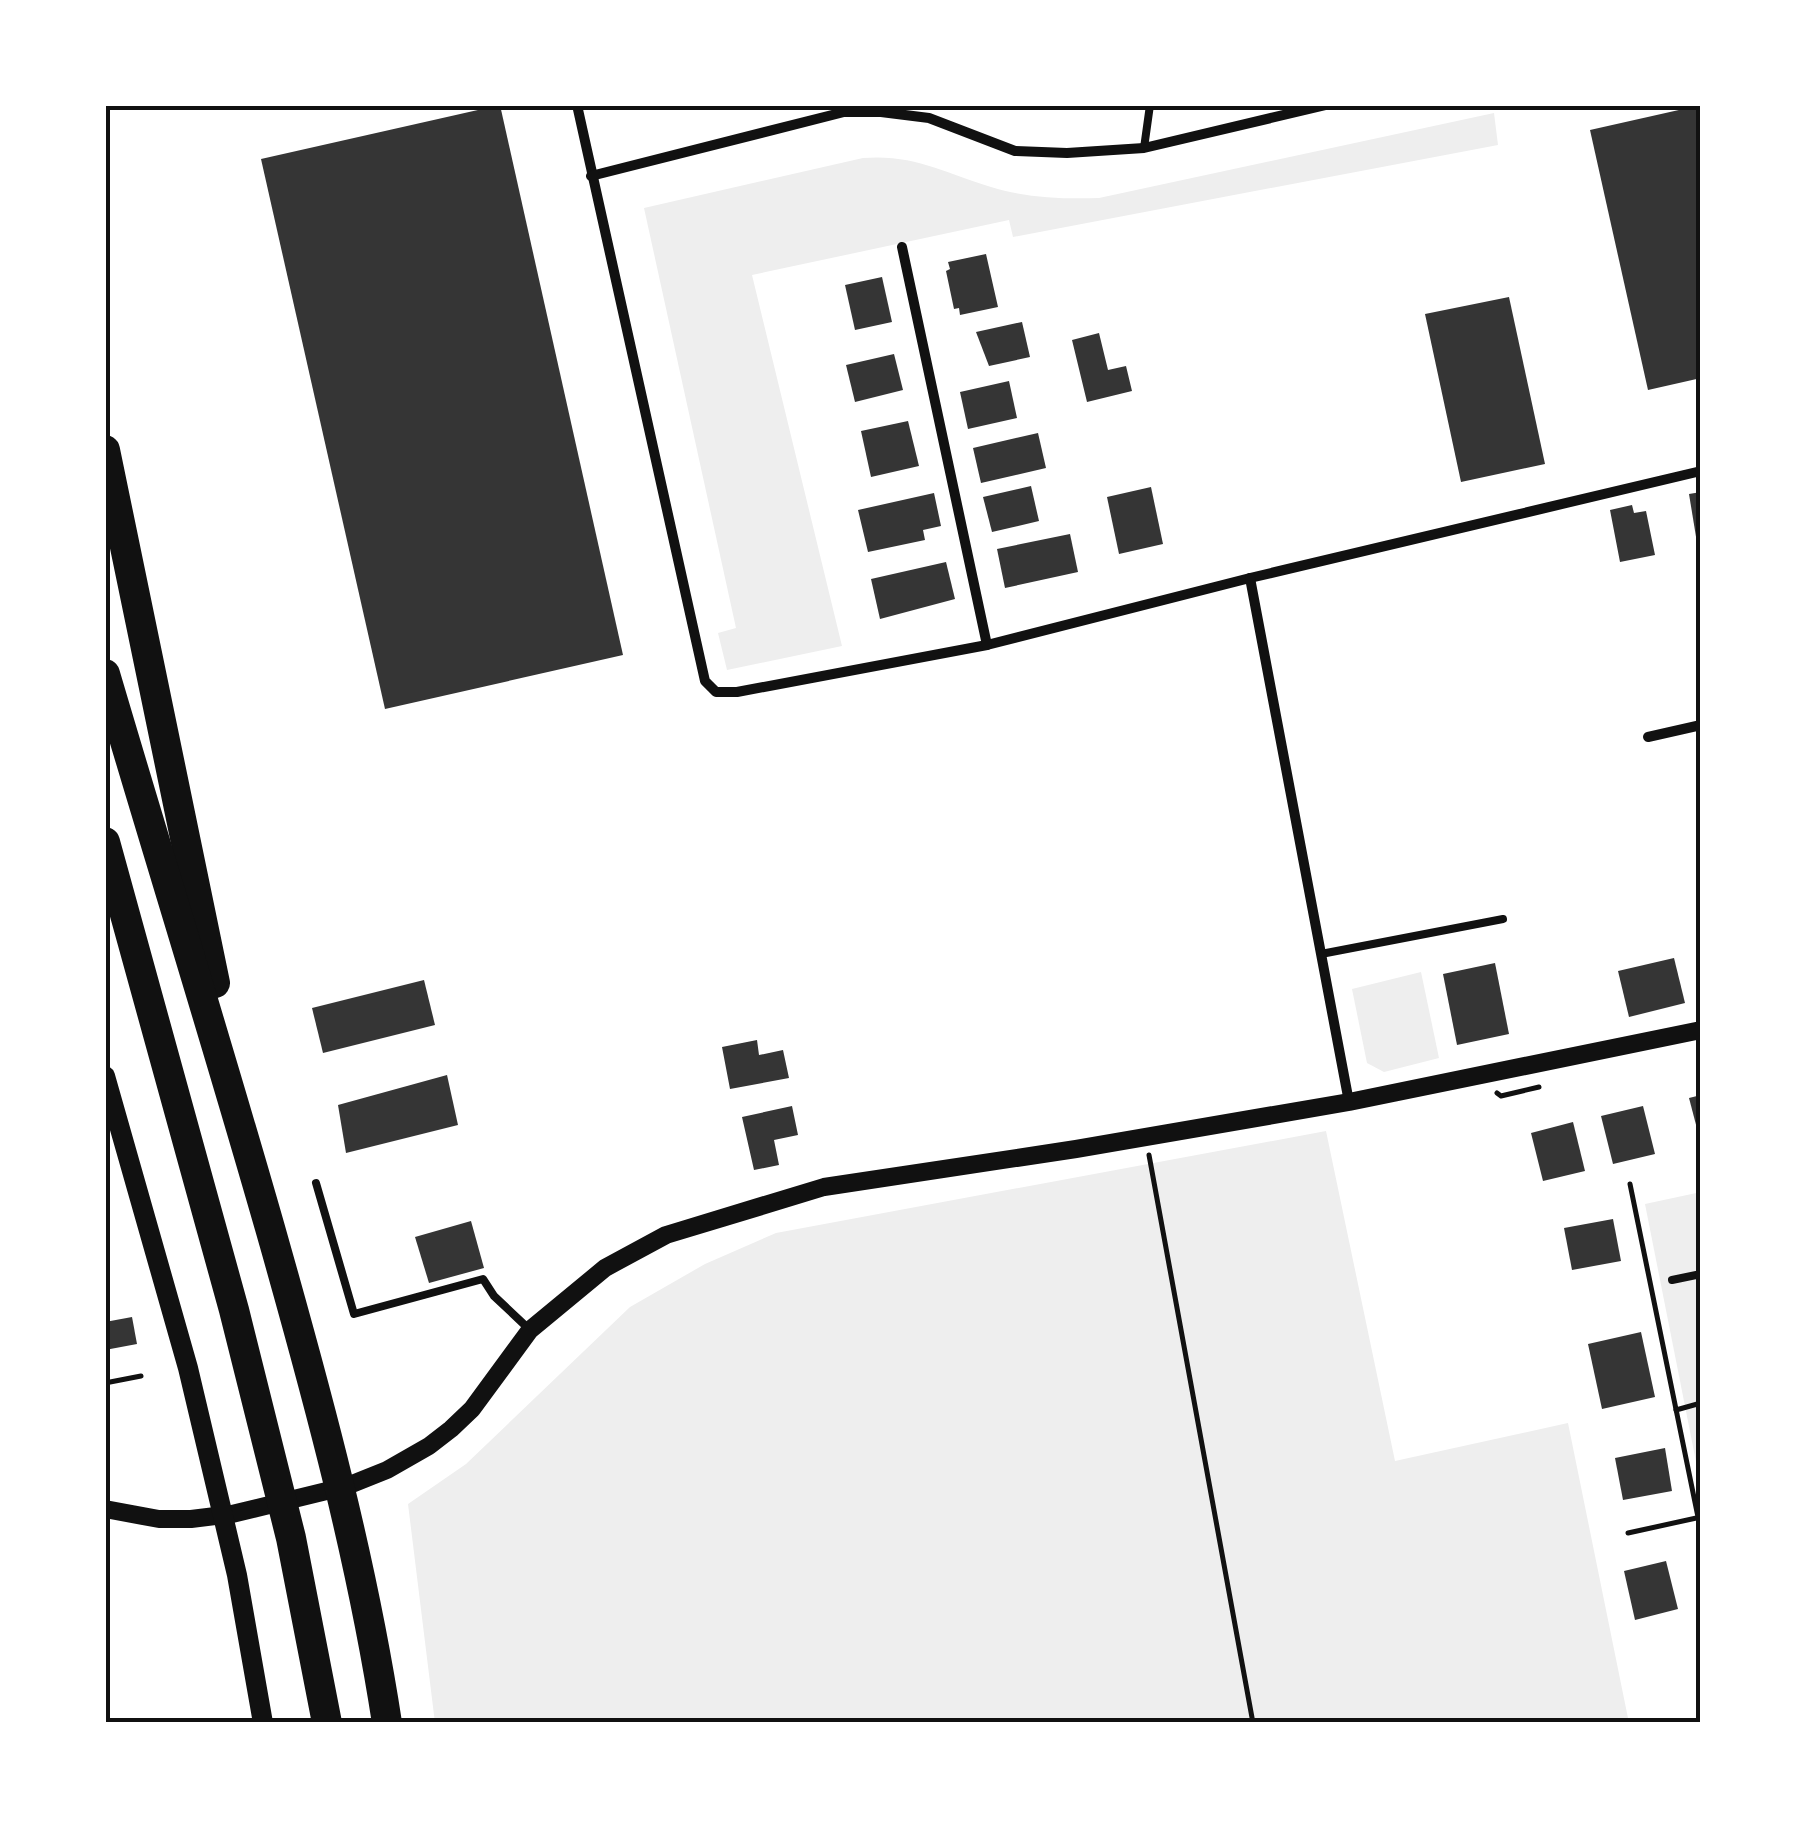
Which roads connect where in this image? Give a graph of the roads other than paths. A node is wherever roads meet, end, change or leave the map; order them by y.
1 (576, 105) edge
2 (1150, 105) edge
3 (1326, 105) edge
4 (1144, 148) junction
5 (591, 176) junction
6 (902, 247) dead end
7 (105, 450) edge
8 (1701, 471) edge
9 (1250, 578) junction
10 (987, 645) junction
11 (105, 674) edge
12 (1701, 726) edge
13 (1648, 737) dead end
14 (105, 842) edge
15 (105, 858) edge
16 (122, 898) junction
17 (1503, 918) dead end
18 (1322, 954) junction
19 (1701, 1030) edge
20 (105, 1076) edge
21 (1349, 1102) junction
22 (255, 1176) junction
23 (316, 1183) dead end
24 (1701, 1274) edge
25 (1672, 1280) dead end
26 (530, 1330) junction
27 (105, 1508) edge
28 (263, 1723) edge
29 (327, 1723) edge
30 (387, 1723) edge

1 - 5 street
2 - 4 lane
3 - 4 street
4 - 5 street
5 - 10 street
6 - 10 street
7 - 22 highway
8 - 9 street
9 - 10 street
9 - 18 street
11 - 22 highway
12 - 13 street
14 - 16 highway
15 - 16 highway
16 - 29 highway
17 - 18 lane
18 - 21 street
19 - 21 street
20 - 28 main road
21 - 26 street
22 - 30 highway
23 - 26 lane
24 - 25 lane
26 - 27 street

